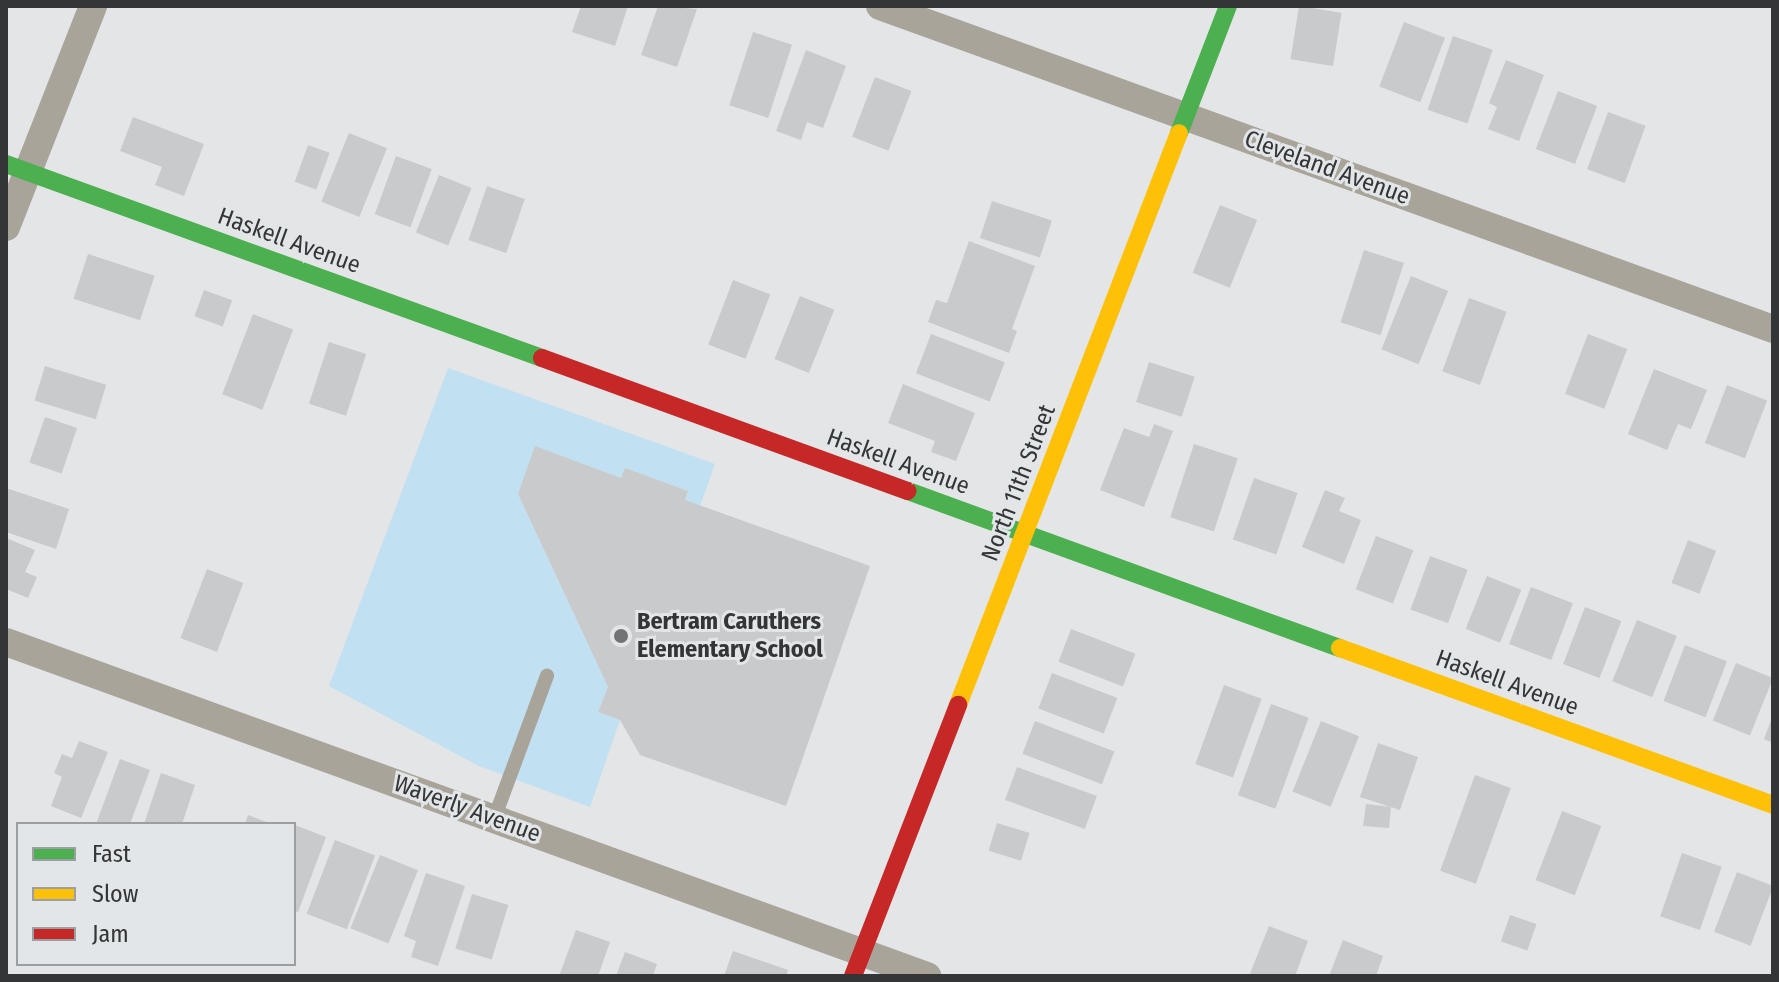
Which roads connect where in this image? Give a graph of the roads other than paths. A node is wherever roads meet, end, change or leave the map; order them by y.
1 (93, 6) edge
2 (880, 6) edge
3 (1228, 6) edge
4 (1188, 117) junction
5 (17, 167) edge
6 (6, 227) edge
7 (1773, 329) edge
8 (1025, 534) junction
9 (6, 642) edge
10 (547, 676) dead end
11 (1773, 805) edge
12 (494, 819) junction
13 (858, 964) edge
14 (927, 976) edge

1 - 5 street
2 - 4 street, Cleveland Avenue
3 - 4 street, North 11th Street
4 - 7 street, Cleveland Avenue
4 - 8 street, North 11th Street
5 - 6 street
5 - 8 street, Haskell Avenue
8 - 11 street, Haskell Avenue
8 - 13 street, North 11th Street
9 - 12 street, Waverly Avenue
10 - 12 lane
12 - 13 street, Waverly Avenue
13 - 14 street, Waverly Avenue

